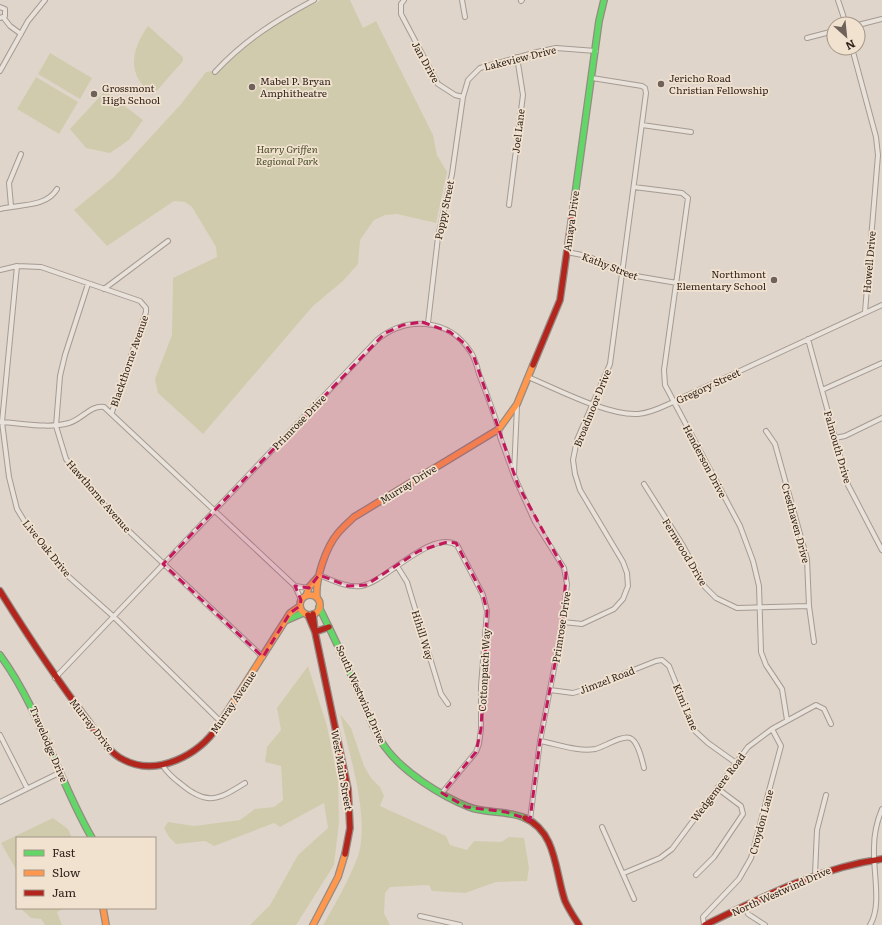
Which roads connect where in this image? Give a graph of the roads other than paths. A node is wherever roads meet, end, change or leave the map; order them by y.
1 (46, 0) edge
2 (314, 0) edge
3 (404, 0) edge
4 (462, 0) edge
5 (604, 0) edge
6 (838, 0) edge
7 (0, 7) edge
8 (843, 16) edge
9 (2, 17) edge
10 (465, 17) dead end
11 (882, 19) edge
12 (866, 23) edge
13 (826, 33) edge
14 (21, 34) junction
15 (807, 38) dead end
16 (596, 51) junction
17 (854, 56) edge
18 (517, 57) junction
19 (0, 71) edge
20 (215, 72) dead end
21 (592, 78) junction
22 (462, 97) junction
23 (642, 126) junction
24 (691, 132) dead end
25 (21, 154) dead end
26 (634, 186) junction
27 (57, 189) dead end
28 (509, 205) dead end
29 (11, 206) junction
30 (0, 209) edge
31 (168, 241) dead end
32 (566, 252) junction
33 (17, 266) junction
34 (0, 270) edge
35 (622, 272) junction
36 (677, 283) junction
37 (88, 284) junction
38 (104, 289) junction
39 (882, 305) edge
40 (865, 312) junction
41 (428, 323) junction
42 (808, 339) junction
43 (882, 363) edge
44 (528, 377) junction
45 (822, 390) junction
46 (673, 402) junction
47 (517, 404) junction
48 (594, 404) junction
49 (112, 412) junction
50 (882, 418) edge
51 (1, 422) edge
52 (56, 426) junction
53 (499, 429) junction
54 (766, 431) dead end
55 (835, 438) junction
56 (514, 475) junction
57 (644, 484) dead end
58 (214, 510) junction
59 (882, 550) edge
60 (163, 564) junction
61 (397, 566) junction
62 (319, 575) junction
63 (295, 586) junction
64 (309, 588) junction
65 (0, 590) edge
66 (304, 598) junction
67 (317, 598) junction
68 (300, 606) junction
69 (809, 606) junction
70 (319, 607) junction
71 (759, 608) junction
72 (310, 614) junction
73 (114, 617) junction
74 (287, 620) junction
75 (326, 622) junction
76 (563, 622) junction
77 (329, 627) junction
78 (315, 632) junction
79 (814, 642) dead end
80 (0, 655) edge
81 (263, 658) junction
82 (662, 660) joint
83 (55, 678) junction
84 (550, 690) junction
85 (448, 704) dead end
86 (787, 720) junction
87 (221, 722) junction
88 (831, 724) dead end
89 (772, 729) junction
90 (0, 735) edge
91 (540, 741) junction
92 (736, 763) junction
93 (164, 766) junction
94 (644, 768) dead end
95 (61, 772) junction
96 (245, 783) dead end
97 (27, 788) junction
98 (717, 788) junction
99 (442, 793) junction
100 (826, 795) dead end
101 (0, 802) edge
102 (882, 809) edge
103 (530, 820) junction
104 (602, 827) dead end
105 (91, 837) edge
106 (882, 858) edge
107 (874, 859) junction
108 (624, 873) junction
109 (815, 874) junction
110 (696, 875) dead end
111 (634, 899) dead end
112 (745, 906) junction
113 (103, 909) edge
114 (420, 916) dead end
115 (106, 925) edge
116 (313, 925) edge
117 (460, 925) edge
118 (579, 925) edge
119 (705, 925) edge
120 (765, 925) edge
121 (870, 925) edge

1 - 14 street
2 - 20 street
3 - 22 street, Jan Drive
4 - 10 street
5 - 16 street, Amaya Drive
6 - 8 street
7 - 9 street
9 - 14 street
11 - 12 street
13 - 15 street
14 - 19 street
16 - 18 street, Lakeview Drive
16 - 21 street, Amaya Drive
17 - 40 street, Howell Drive
18 - 22 street, Lakeview Drive
18 - 28 street, Joel Lane
21 - 23 street, Broadmoor Drive
21 - 32 street, Amaya Drive
22 - 41 street, Poppy Street
23 - 24 street
23 - 26 street, Broadmoor Drive
25 - 29 street
26 - 35 street, Broadmoor Drive
26 - 36 street, Henderson Drive
27 - 29 street
29 - 30 street
31 - 38 street
32 - 35 street, Kathy Street
32 - 44 street, Amaya Drive
33 - 34 street, Blackthorne Avenue
33 - 37 street, Blackthorne Avenue
33 - 51 street, Live Oak Drive
35 - 36 street, Kathy Street
35 - 48 street, Broadmoor Drive
36 - 46 street, Henderson Drive
37 - 38 street, Blackthorne Avenue
37 - 52 street, Hawthorne Avenue
38 - 49 street, Blackthorne Avenue
39 - 40 street, Gregory Street
40 - 42 street, Gregory Street
41 - 53 street, Primrose Drive
41 - 58 street, Primrose Drive
42 - 45 street, Falmouth Drive
42 - 46 street, Gregory Street
43 - 45 street
44 - 47 street, Amaya Drive
44 - 48 street, Gregory Street
45 - 55 street, Falmouth Drive
46 - 48 street, Gregory Street
46 - 71 street, Henderson Drive
47 - 53 street, Amaya Drive
47 - 56 street, Primrose Drive
48 - 76 street, Broadmoor Drive
49 - 52 street
49 - 58 street, Blackthorne Avenue
50 - 55 street
51 - 52 street
51 - 73 street, Live Oak Drive
52 - 60 street, Hawthorne Avenue
53 - 56 street, Primrose Drive
53 - 62 street, Murray Drive
54 - 69 street, Cresthaven Drive
55 - 59 street, Falmouth Drive
56 - 76 street, Primrose Drive
57 - 71 street, Fernwood Drive
58 - 60 street, Primrose Drive
58 - 63 street, Blackthorne Avenue
60 - 73 street, Primrose Drive
60 - 81 street, Hawthorne Avenue
61 - 62 street
61 - 85 street, Hihill Way
61 - 99 street, Cottonpatch Way
62 - 64 street
62 - 67 street
63 - 64 street
63 - 66 street, Blackthorne Avenue
64 - 66 street
65 - 83 street, Murray Drive
66 - 67 street
66 - 68 street
67 - 70 street
68 - 72 street
68 - 74 street, Murray Avenue
69 - 71 street, Fernwood Drive
69 - 79 street, Cresthaven Drive
70 - 72 street
70 - 75 street, South Westwind Drive
71 - 86 street, Henderson Drive
72 - 74 street
72 - 75 street, South Westwind Drive
72 - 78 street, West Main Street
73 - 83 street, Primrose Drive
73 - 87 street, Live Oak Drive
74 - 81 street, Murray Avenue
75 - 77 street, South Westwind Drive
76 - 84 street, Primrose Drive
77 - 78 street
77 - 99 street, South Westwind Drive
78 - 116 street, West Main Street
80 - 95 street, Travelodge Drive
81 - 87 street, Murray Avenue
82 - 84 street, Jimzel Road
82 - 92 street, Kimi Lane
83 - 93 street, Murray Drive
84 - 91 street, Primrose Drive
86 - 88 street, Wedgemere Road
86 - 89 street, Wedgemere Road
87 - 93 street, Murray Avenue
89 - 92 street, Wedgemere Road
89 - 119 street, Croydon Lane
90 - 97 street
91 - 94 street
91 - 103 street, Primrose Drive
92 - 98 street, Wedgemere Road
93 - 96 street
95 - 97 street
95 - 105 street, Travelodge Drive
97 - 101 street
98 - 108 street, Wedgemere Road
98 - 110 street
99 - 103 street, South Westwind Drive
100 - 109 street
102 - 107 street
103 - 118 street
104 - 108 street
106 - 107 street, North Westwind Drive
107 - 109 street, North Westwind Drive
107 - 121 street
108 - 111 street
109 - 112 street, North Westwind Drive
112 - 119 street, North Westwind Drive
112 - 120 street
113 - 115 street
114 - 117 street

